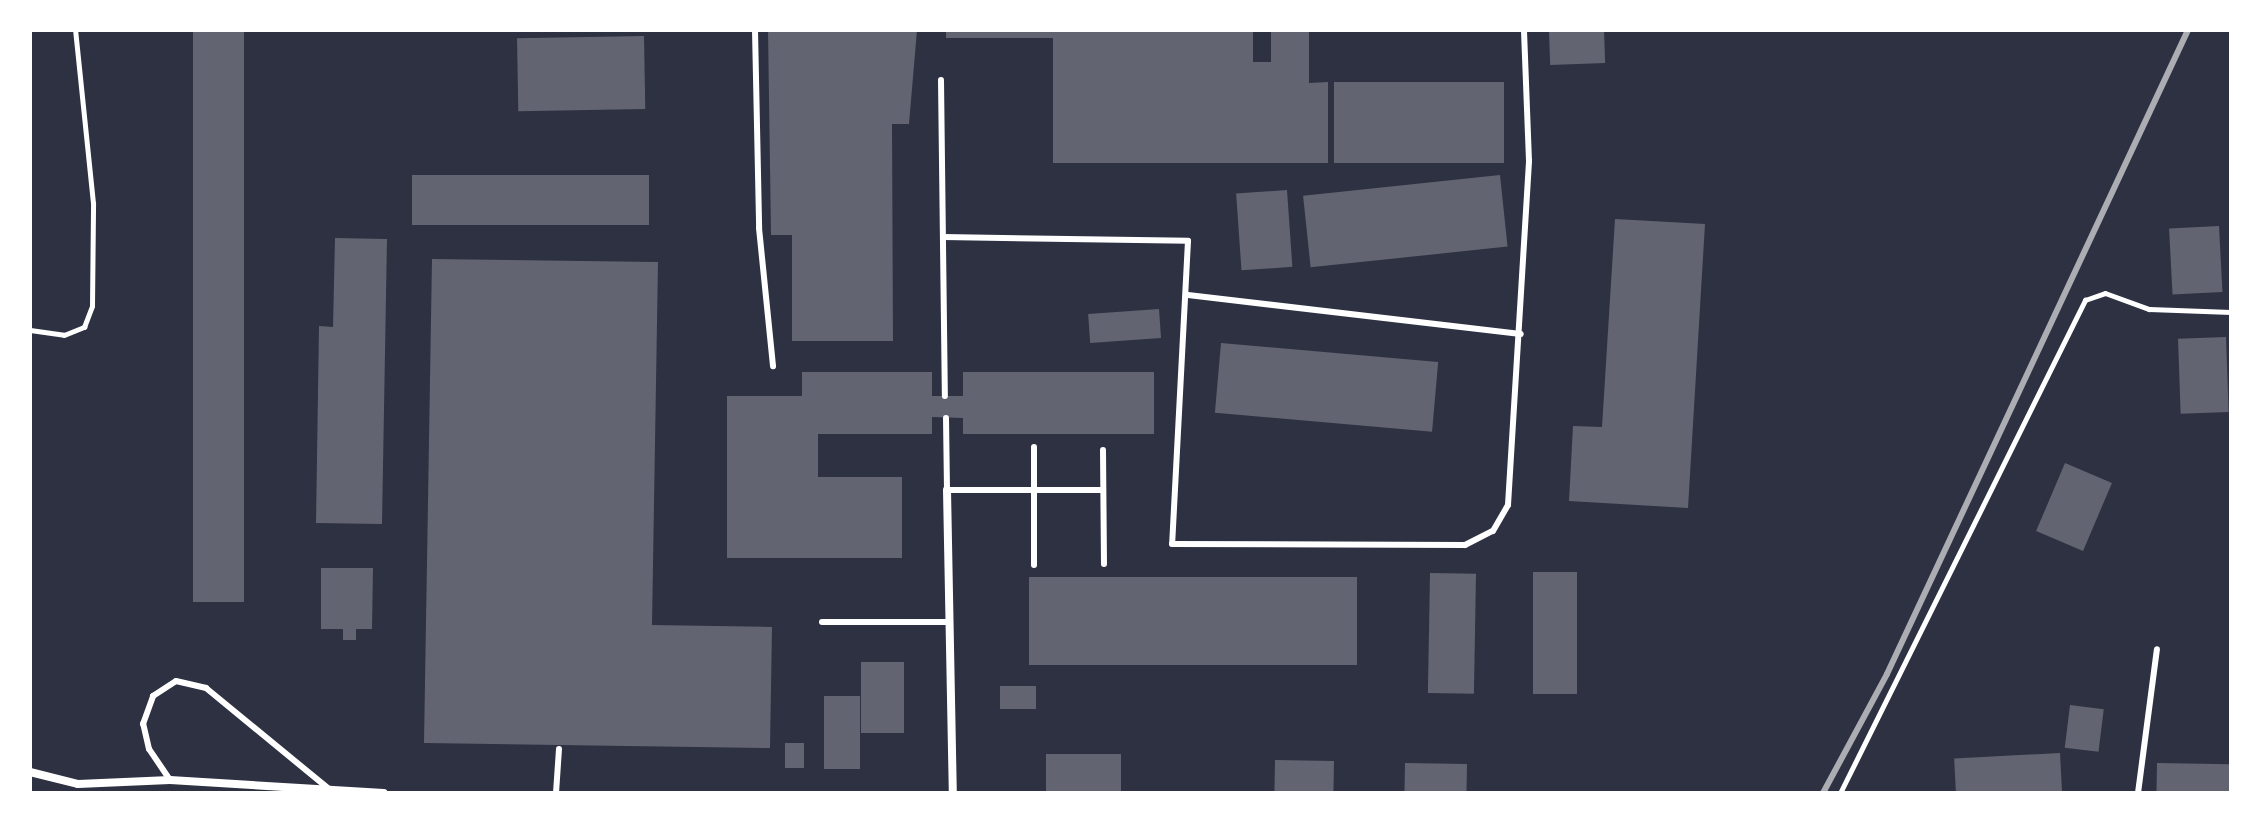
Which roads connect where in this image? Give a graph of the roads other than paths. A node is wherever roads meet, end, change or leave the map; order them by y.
1 (755, 30) edge
2 (1524, 30) edge
3 (941, 80) dead end
4 (943, 237) junction
5 (1188, 295) junction
6 (1521, 334) junction
7 (773, 366) dead end
8 (945, 396) dead end
9 (946, 418) dead end
10 (1034, 447) dead end
11 (1103, 450) dead end
12 (947, 490) junction
13 (1034, 490) junction
14 (1103, 490) junction
15 (1104, 564) dead end
16 (1034, 565) dead end
17 (822, 622) dead end
18 (948, 622) junction
19 (2157, 649) dead end
20 (559, 749) dead end
21 (30, 772) edge
22 (170, 780) junction
23 (329, 789) junction
24 (384, 793) edge
25 (556, 793) edge
26 (953, 793) edge
27 (2138, 793) edge

1 - 7 lane
2 - 6 lane
3 - 4 lane
4 - 5 lane
4 - 8 lane
5 - 6 lane
5 - 6 lane
9 - 12 lane
10 - 13 lane
11 - 14 lane
12 - 13 lane
12 - 18 street
13 - 14 lane
13 - 16 lane
14 - 15 lane
17 - 18 lane
18 - 26 street
19 - 27 lane
20 - 25 lane
21 - 22 street
22 - 23 street
22 - 23 lane
23 - 24 street

